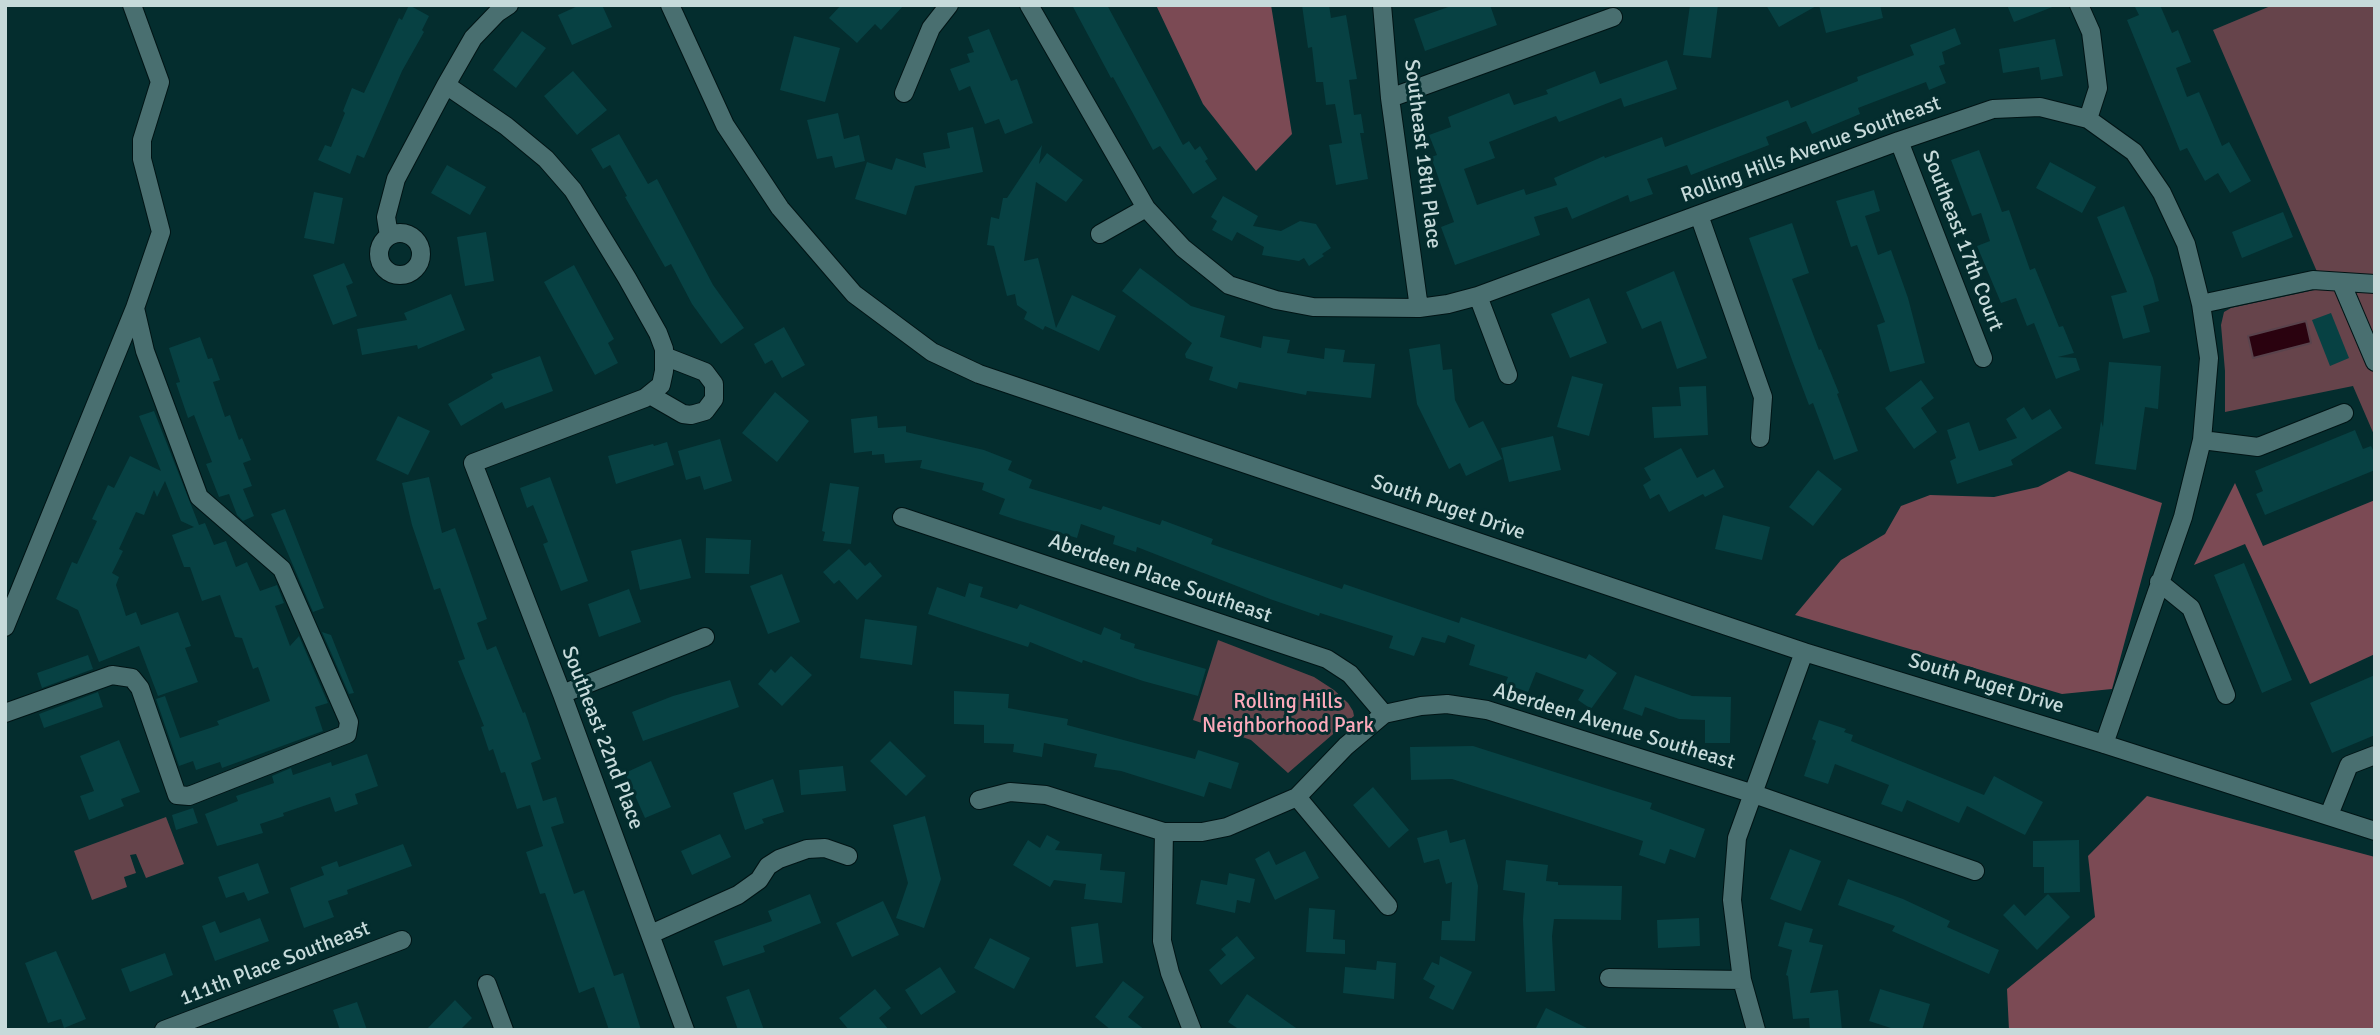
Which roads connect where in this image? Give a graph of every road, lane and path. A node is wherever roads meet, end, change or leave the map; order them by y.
1 (132, 5) edge
2 (509, 5) edge
3 (670, 5) edge
4 (949, 5) edge
5 (1029, 5) edge
6 (1382, 5) edge
7 (2079, 5) edge
8 (1613, 17) dead end
9 (446, 85) junction
10 (904, 93) dead end
11 (1391, 97) junction
12 (2088, 119) junction
13 (1899, 141) junction
14 (1146, 208) junction
15 (1699, 215) junction
16 (1100, 234) dead end
17 (389, 236) dead end
18 (2341, 282) junction
19 (2375, 284) edge
20 (1478, 296) junction
21 (2201, 304) junction
22 (135, 308) junction
23 (1419, 308) junction
24 (1983, 358) dead end
25 (2375, 362) edge
26 (664, 364) junction
27 (1508, 375) dead end
28 (650, 395) junction
29 (2344, 413) dead end
30 (1760, 438) dead end
31 (2202, 440) junction
32 (902, 517) dead end
33 (2159, 582) junction
34 (5, 627) edge
35 (705, 637) dead end
36 (1804, 652) junction
37 (562, 694) junction
38 (2226, 695) dead end
39 (5, 713) edge
40 (1384, 714) junction
41 (2104, 744) junction
42 (2375, 755) edge
43 (1754, 794) junction
44 (1297, 797) junction
45 (979, 800) dead end
46 (2329, 815) junction
47 (2375, 831) edge
48 (1164, 832) junction
49 (848, 856) dead end
50 (1975, 871) dead end
51 (1388, 906) dead end
52 (651, 934) junction
53 (402, 940) dead end
54 (1609, 978) dead end
55 (1742, 980) junction
56 (487, 984) dead end
57 (164, 1030) edge
58 (504, 1030) edge
59 (685, 1030) edge
60 (1192, 1030) edge
61 (1756, 1030) edge

1 - 22 street
2 - 9 street
3 - 36 street, South Puget Drive
4 - 10 street
5 - 14 street, Rolling Hills Avenue Southeast
6 - 11 street, Southeast 18th Place
7 - 12 street
8 - 11 street
9 - 17 street
9 - 26 street
11 - 23 street, Southeast 18th Place
12 - 13 street, Rolling Hills Avenue Southeast
12 - 21 street, Rolling Hills Avenue Southeast
13 - 15 street, Rolling Hills Avenue Southeast
13 - 24 street, Southeast 17th Court
14 - 16 street
14 - 23 street, Rolling Hills Avenue Southeast
15 - 20 street, Rolling Hills Avenue Southeast
15 - 30 street
18 - 19 street
18 - 21 street
18 - 25 street
20 - 23 street, Rolling Hills Avenue Southeast
20 - 27 street
21 - 31 street, Rolling Hills Avenue Southeast
22 - 34 street
22 - 39 street
26 - 28 street
26 - 28 street
28 - 37 street, Southeast 22nd Place
29 - 31 street
31 - 33 street, Rolling Hills Avenue Southeast
32 - 40 street, Aberdeen Place Southeast
33 - 38 street
33 - 41 street, Rolling Hills Avenue Southeast
35 - 37 street
36 - 41 street, South Puget Drive
36 - 43 street
37 - 52 street, Southeast 22nd Place
40 - 43 street, Aberdeen Avenue Southeast
40 - 44 street, Aberdeen Avenue Southeast
41 - 46 street, South Puget Drive
42 - 46 street
43 - 50 street, Aberdeen Avenue Southeast
43 - 55 street
44 - 48 street, Aberdeen Avenue Southeast
44 - 51 street
45 - 48 street, Aberdeen Avenue Southeast
46 - 47 street, South Puget Drive
48 - 60 street
49 - 52 street
52 - 59 street, Southeast 22nd Place
53 - 57 street, 111th Place Southeast
54 - 55 street
55 - 61 street
56 - 58 street

